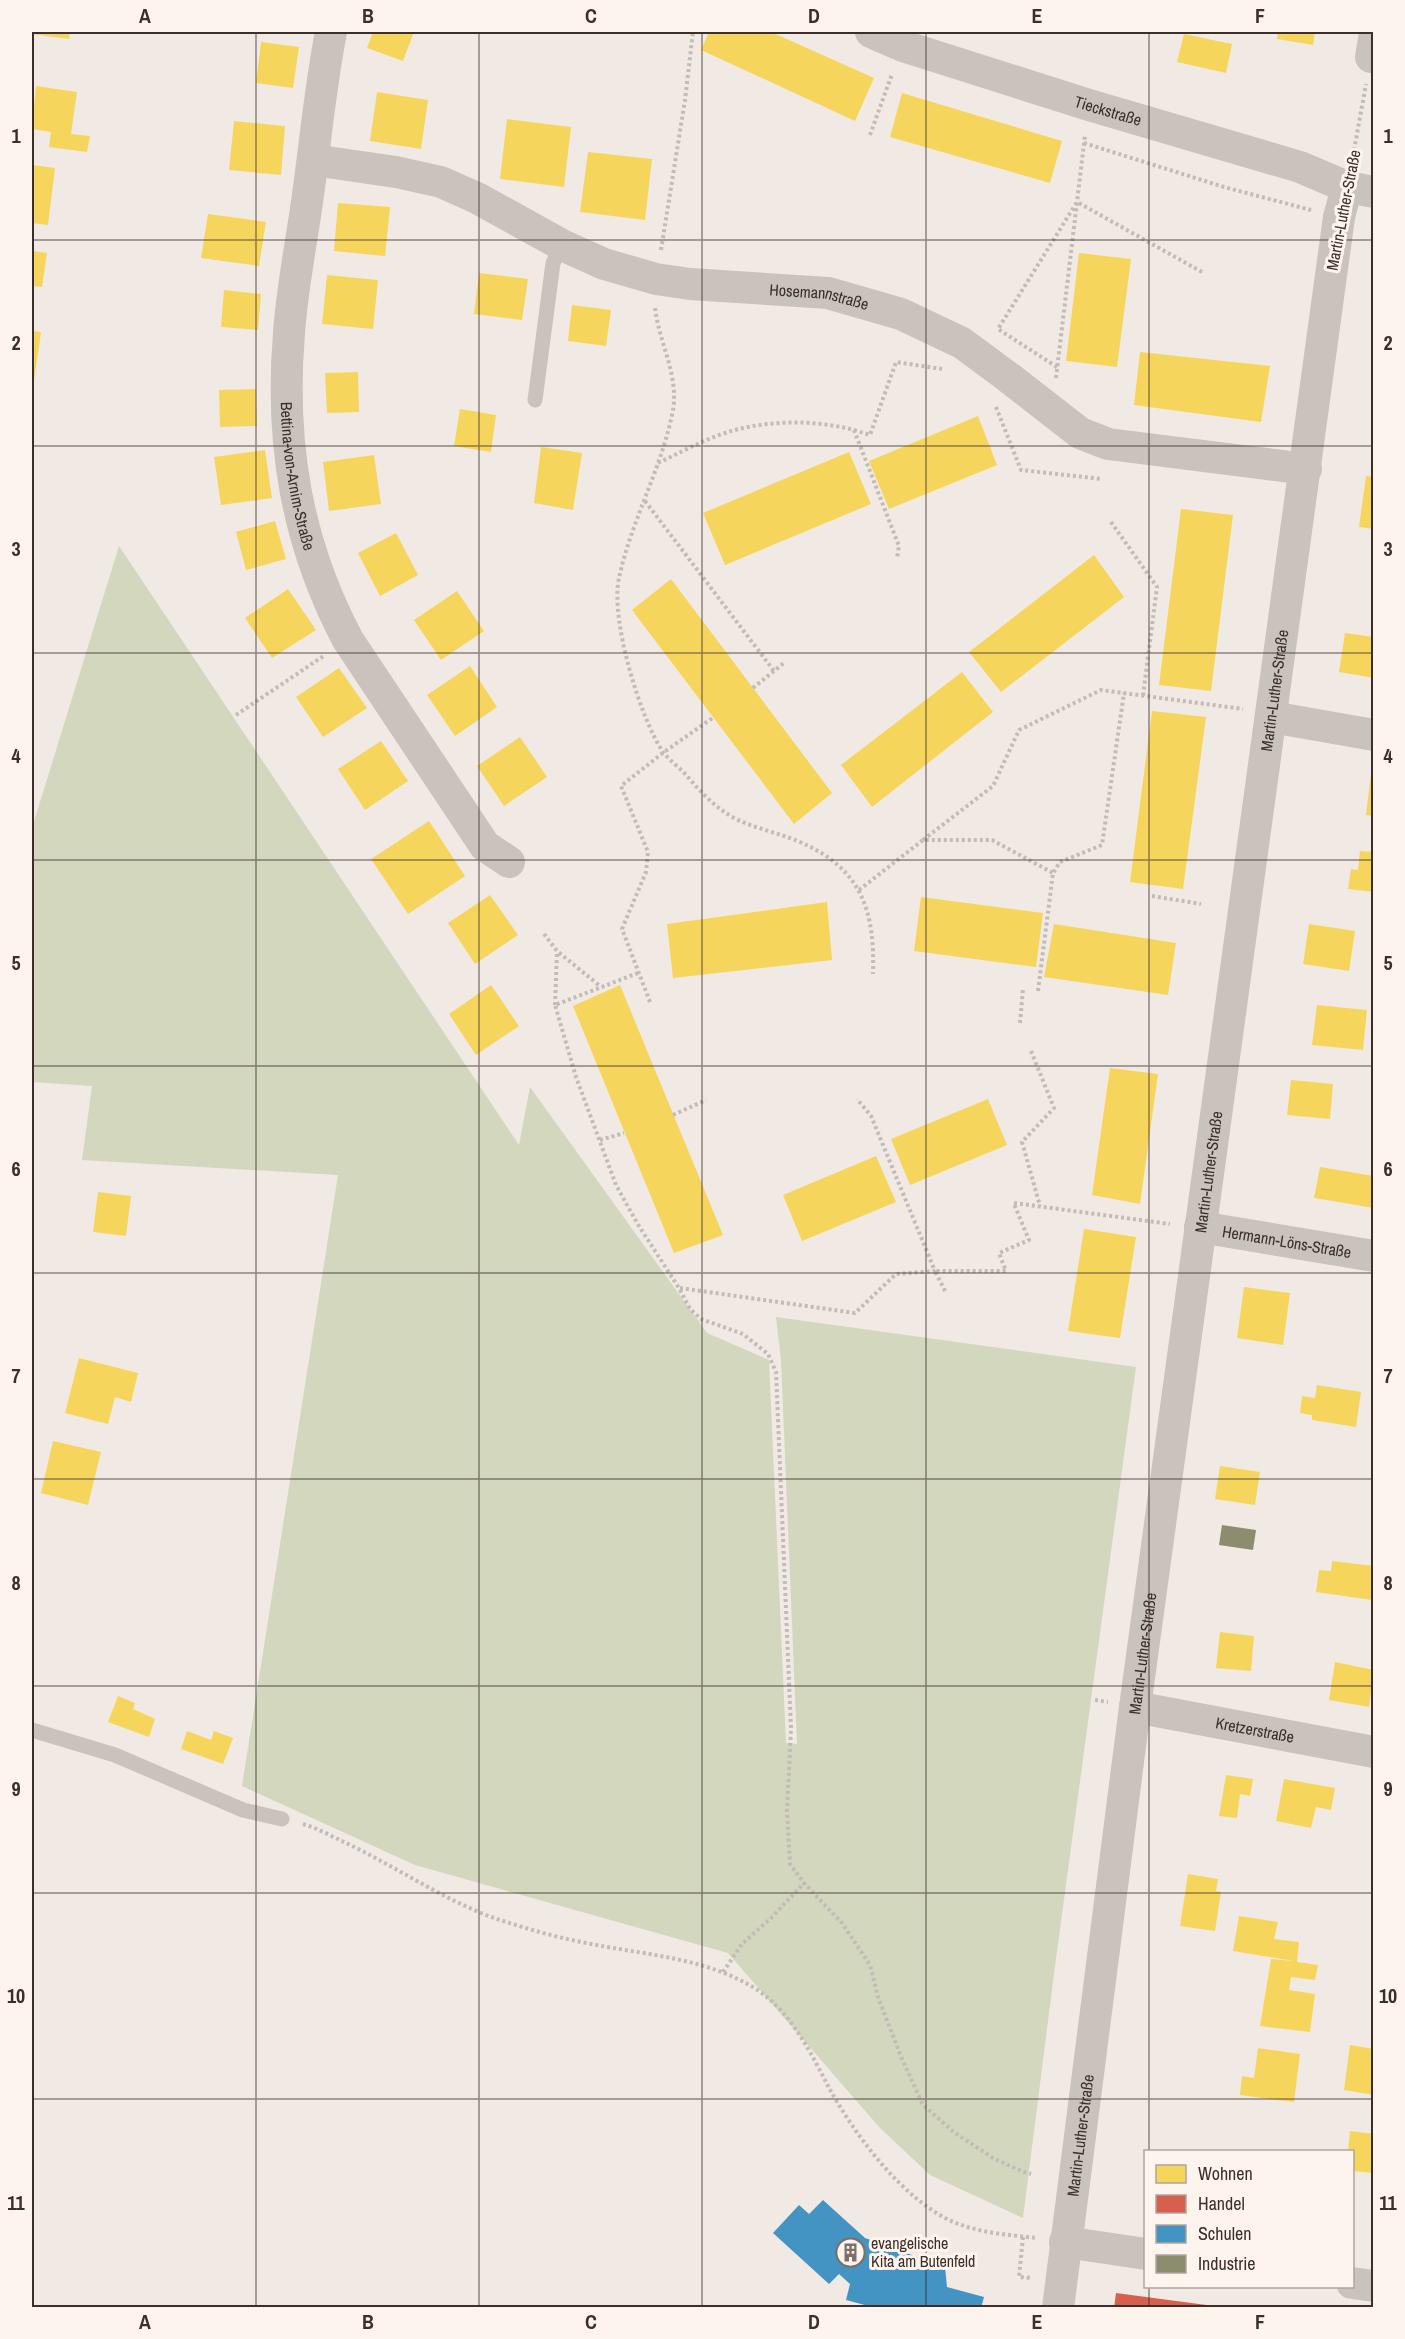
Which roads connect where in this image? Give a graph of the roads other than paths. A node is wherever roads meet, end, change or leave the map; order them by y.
1 (331, 32) edge
2 (871, 32) edge
3 (313, 160) junction
4 (1360, 189) edge
5 (562, 244) junction
6 (535, 400) dead end
7 (1306, 469) junction
8 (1271, 715) junction
9 (1374, 735) edge
10 (509, 862) dead end
11 (1200, 1227) junction
12 (1374, 1256) edge
13 (1135, 1707) junction
14 (32, 1730) edge
15 (1374, 1752) edge
16 (282, 1819) road end
17 (1065, 2242) junction
18 (1144, 2254) edge
19 (1354, 2283) edge
20 (1374, 2286) edge
21 (1058, 2307) edge

1 - 3 street, Bettina-von-Arnim-Straße
2 - 4 street, Tieckstraße
3 - 5 street, Hosemannstraße
3 - 10 street, Bettina-von-Arnim-Straße
4 - 7 street, Martin-Luther-Straße
5 - 6 lane
5 - 7 street, Hosemannstraße
7 - 8 street, Martin-Luther-Straße
8 - 9 street
8 - 11 street, Martin-Luther-Straße
11 - 12 street, Hermann-Löns-Straße
11 - 13 street, Martin-Luther-Straße
13 - 15 street, Kretzerstraße
13 - 17 street, Martin-Luther-Straße
14 - 16 lane
17 - 18 street
17 - 21 street, Martin-Luther-Straße
19 - 20 street

